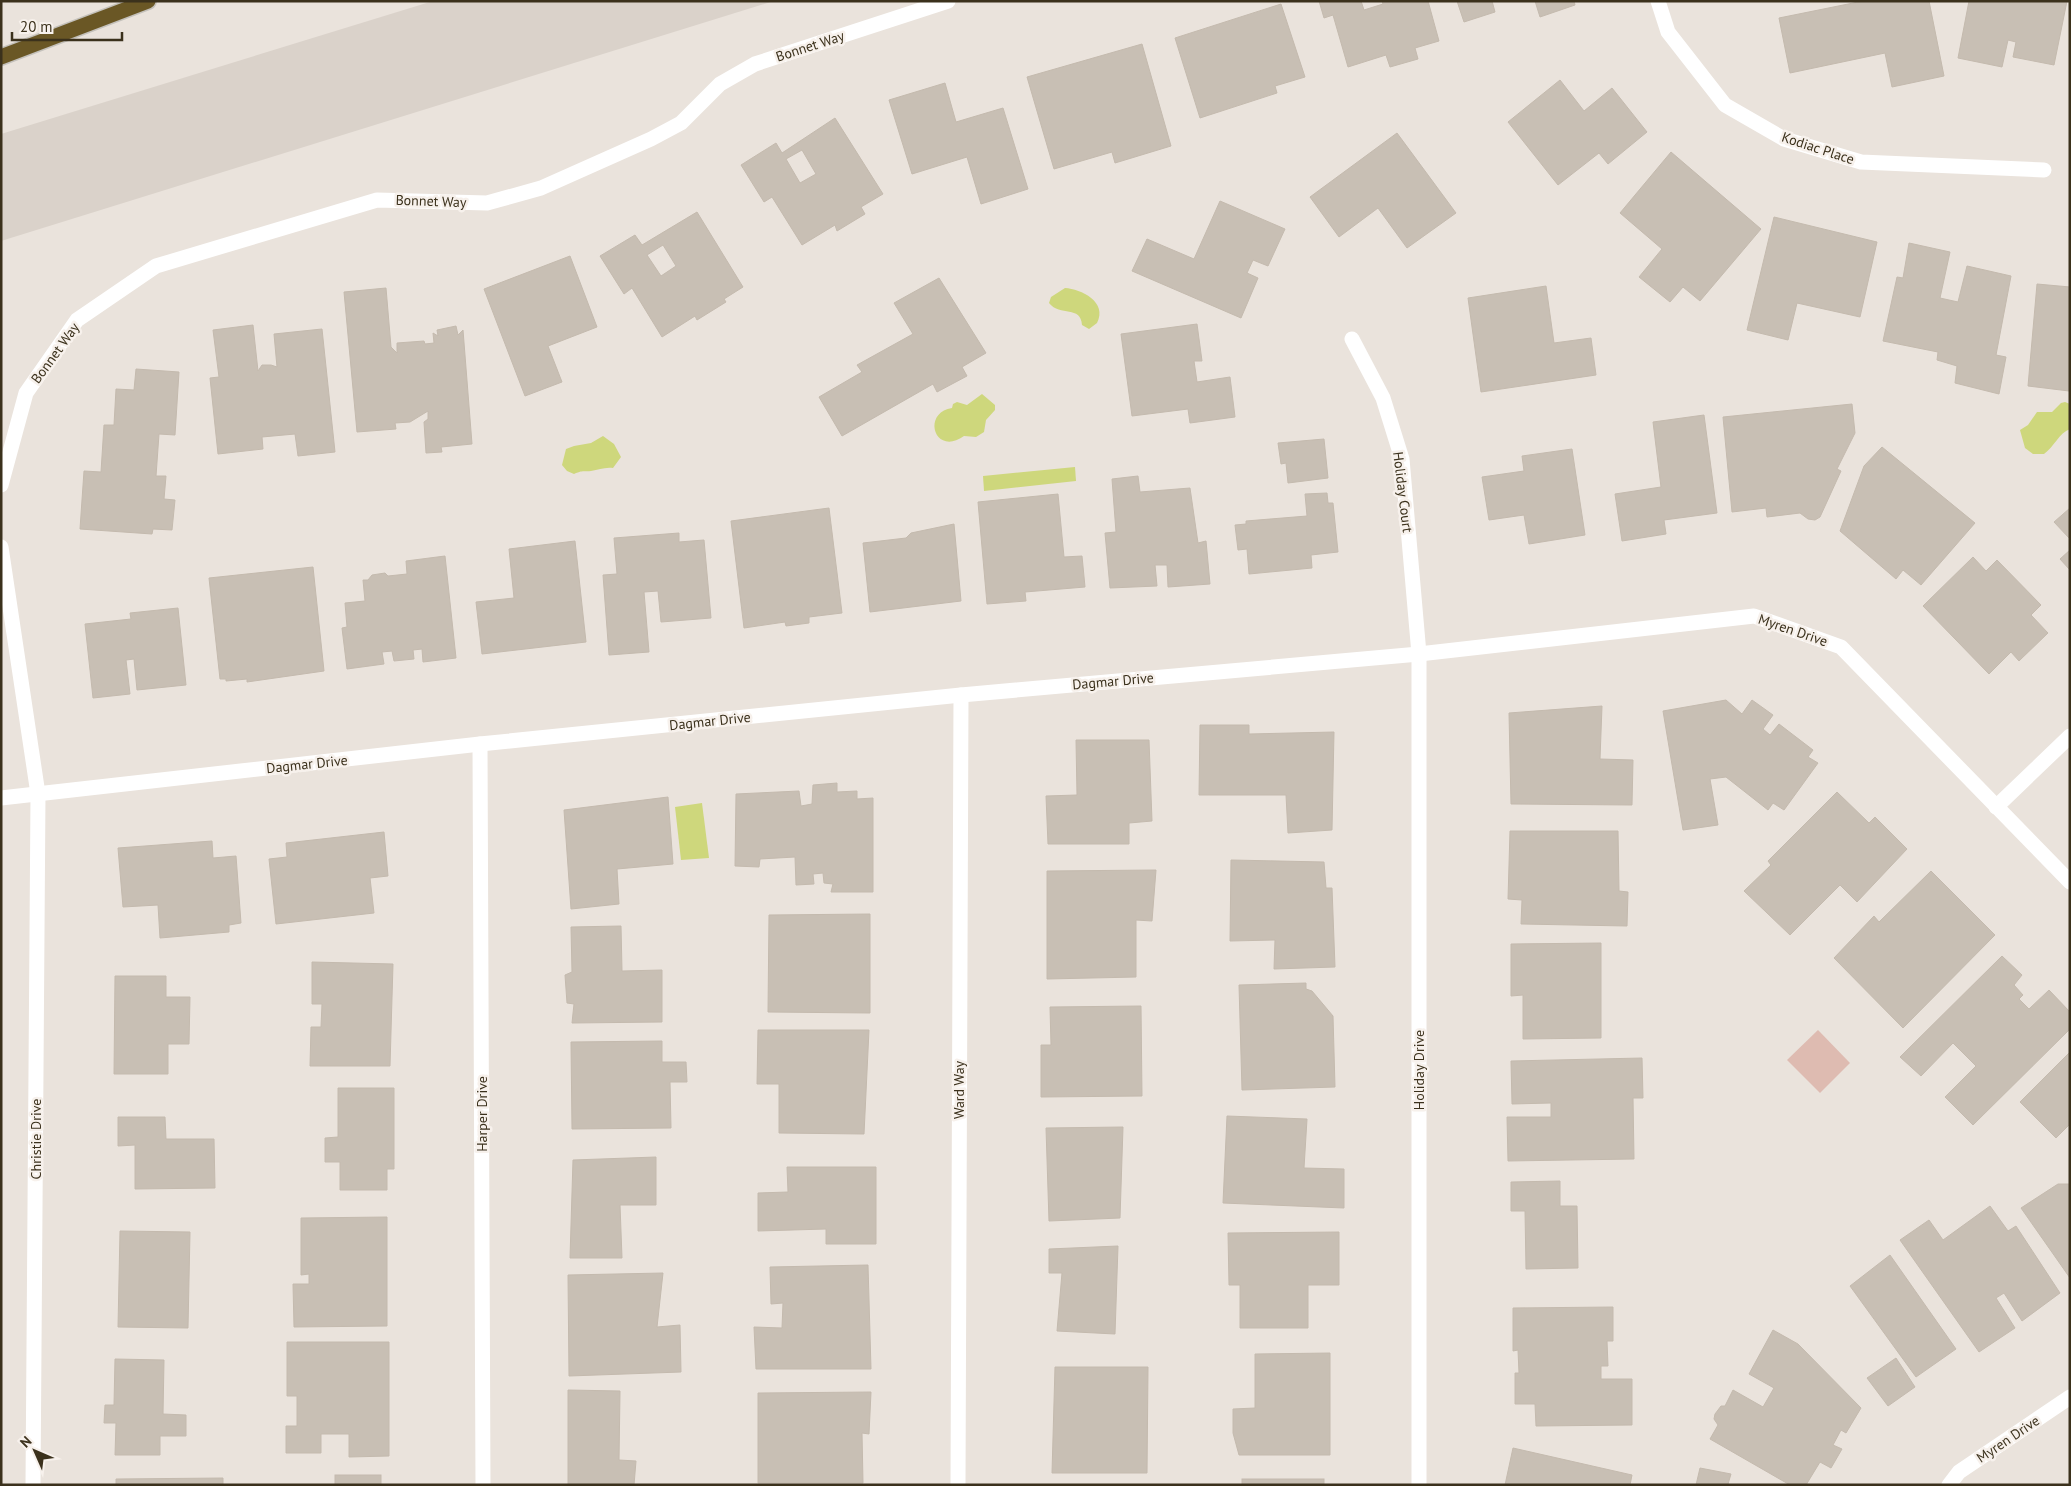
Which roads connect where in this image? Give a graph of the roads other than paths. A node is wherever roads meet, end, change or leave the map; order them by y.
1 (148, 1) edge
2 (948, 1) edge
3 (1658, 1) edge
4 (1, 57) edge
5 (2044, 170) dead end
6 (1352, 339) dead end
7 (1, 485) edge
8 (1, 547) edge
9 (1419, 654) junction
10 (961, 695) junction
11 (2070, 736) edge
12 (480, 744) junction
13 (38, 794) junction
14 (1, 798) edge
15 (1996, 807) junction
16 (2070, 882) edge
17 (2070, 1397) edge
18 (33, 1485) edge
19 (483, 1485) edge
20 (958, 1485) edge
21 (1419, 1485) edge
22 (1949, 1485) edge

1 - 4 highway
2 - 7 street, Bonnet Way
3 - 5 street, Kodiac Place
6 - 9 street, Holiday Court
8 - 13 street
9 - 10 street, Dagmar Drive
9 - 15 street, Myren Drive
9 - 21 street, Holiday Drive
10 - 12 street, Dagmar Drive
10 - 20 street, Ward Way
11 - 15 street
12 - 13 street, Dagmar Drive
12 - 19 street, Harper Drive
13 - 14 street, Dagmar Drive
13 - 18 street, Christie Drive
15 - 16 street, Myren Drive
17 - 22 street, Myren Drive

